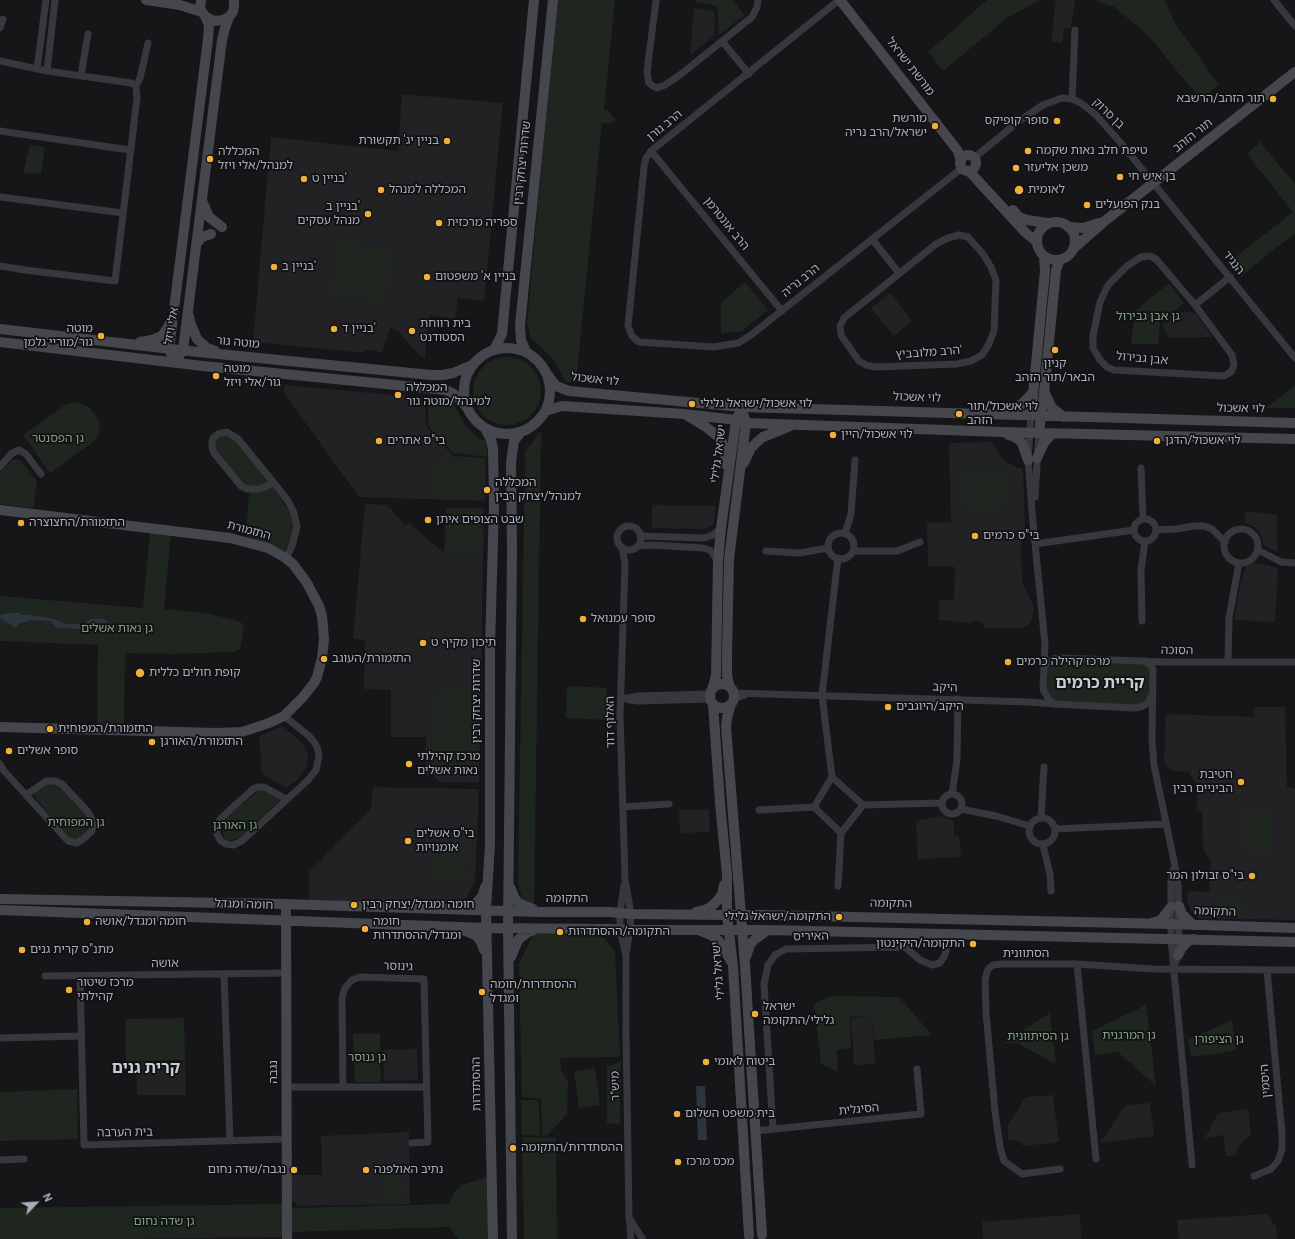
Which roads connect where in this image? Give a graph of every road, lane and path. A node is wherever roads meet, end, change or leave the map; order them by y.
1 (46, 0) edge
2 (55, 0) edge
3 (146, 0) edge
4 (201, 0) edge
5 (234, 0) edge
6 (534, 0) edge
7 (553, 0) edge
8 (656, 0) edge
9 (758, 0) edge
10 (840, 0) edge
11 (1274, 0) edge
12 (203, 14) junction
13 (229, 17) junction
14 (3, 19) dead end
15 (1295, 26) edge
16 (0, 28) edge
17 (1076, 30) dead end
18 (88, 34) dead end
19 (722, 41) junction
20 (148, 43) dead end
21 (0, 61) edge
22 (38, 69) junction
23 (47, 71) junction
24 (1295, 72) edge
25 (749, 74) junction
26 (81, 75) junction
27 (136, 86) junction
28 (1072, 99) junction
29 (0, 131) edge
30 (130, 150) junction
31 (652, 151) junction
32 (967, 161) junction
33 (1154, 183) junction
34 (0, 197) edge
35 (202, 202) junction
36 (123, 213) junction
37 (1106, 220) junction
38 (1048, 224) junction
39 (1068, 226) junction
40 (222, 227) dead end
41 (210, 234) dead end
42 (872, 239) junction
43 (1037, 242) junction
44 (197, 243) junction
45 (1073, 249) junction
46 (1044, 256) junction
47 (1060, 260) junction
48 (0, 266) edge
49 (899, 273) junction
50 (1230, 277) junction
51 (1195, 305) junction
52 (188, 306) junction
53 (174, 310) junction
54 (782, 311) junction
55 (0, 329) edge
56 (632, 336) joint
57 (0, 342) edge
58 (130, 344) junction
59 (169, 349) junction
60 (183, 350) junction
61 (494, 350) junction
62 (526, 352) junction
63 (222, 354) junction
64 (1295, 358) edge
65 (174, 362) junction
66 (472, 365) junction
67 (547, 374) junction
68 (1033, 392) junction
69 (1044, 393) junction
70 (467, 406) junction
71 (742, 407) junction
72 (545, 411) junction
73 (684, 414) junction
74 (1000, 414) junction
75 (1036, 416) junction
76 (1064, 417) junction
77 (741, 421) junction
78 (1295, 423) edge
79 (795, 425) junction
80 (485, 428) junction
81 (520, 432) junction
82 (1002, 432) junction
83 (1034, 433) junction
84 (1053, 433) junction
85 (1295, 439) edge
86 (1033, 459) junction
87 (855, 460) dead end
88 (0, 466) edge
89 (1141, 468) dead end
90 (40, 474) dead end
91 (740, 475) junction
92 (274, 483) junction
93 (727, 490) junction
94 (0, 510) edge
95 (1144, 519) junction
96 (721, 528) junction
97 (1134, 530) junction
98 (1156, 530) junction
99 (845, 534) junction
100 (640, 536) junction
101 (1145, 541) junction
102 (920, 542) dead end
103 (1225, 542) junction
104 (1035, 544) junction
105 (622, 547) junction
106 (635, 547) junction
107 (828, 548) junction
108 (1258, 550) junction
109 (766, 551) dead end
110 (853, 551) junction
111 (838, 558) junction
112 (286, 559) junction
113 (718, 562) junction
114 (1239, 563) junction
115 (1295, 563) edge
116 (625, 564) junction
117 (1142, 621) dead end
118 (1045, 644) junction
119 (1059, 658) junction
120 (1145, 661) junction
121 (1165, 662) junction
122 (1228, 662) junction
123 (1295, 662) edge
124 (1045, 665) junction
125 (1153, 676) junction
126 (1043, 689) junction
127 (822, 695) junction
128 (1152, 695) junction
129 (732, 696) junction
130 (711, 697) junction
131 (621, 699) junction
132 (958, 700) junction
133 (1029, 702) junction
134 (1054, 704) junction
135 (1135, 708) junction
136 (284, 716) junction
137 (1152, 718) junction
138 (0, 727) edge
139 (0, 764) edge
140 (1044, 767) dead end
141 (832, 776) junction
142 (952, 794) junction
143 (26, 795) junction
144 (286, 799) junction
145 (942, 803) junction
146 (670, 804) dead end
147 (864, 805) junction
148 (623, 806) junction
149 (814, 807) junction
150 (961, 809) junction
151 (759, 810) dead end
152 (1041, 818) junction
153 (1166, 824) junction
154 (1030, 826) junction
155 (1055, 829) junction
156 (841, 833) junction
157 (1043, 845) junction
158 (727, 875) junction
159 (488, 878) junction
160 (626, 879) junction
161 (509, 882) junction
162 (738, 884) junction
163 (838, 886) dead end
164 (1051, 891) dead end
165 (0, 899) edge
166 (286, 904) junction
167 (1175, 906) junction
168 (0, 910) edge
169 (456, 910) junction
170 (486, 910) junction
171 (509, 911) junction
172 (538, 912) junction
173 (620, 913) junction
174 (630, 914) junction
175 (687, 914) junction
176 (764, 914) junction
177 (727, 915) junction
178 (740, 915) junction
179 (286, 920) junction
180 (1152, 923) junction
181 (1175, 924) junction
182 (1193, 925) junction
183 (449, 926) junction
184 (486, 928) junction
185 (508, 928) junction
186 (542, 928) junction
187 (1295, 928) edge
188 (620, 930) junction
189 (630, 930) junction
190 (693, 930) junction
191 (728, 930) junction
192 (742, 930) junction
193 (768, 930) junction
194 (948, 933) junction
195 (1175, 939) junction
196 (1193, 939) junction
197 (1295, 942) edge
198 (626, 954) junction
199 (1178, 955) junction
200 (508, 964) junction
201 (1077, 964) junction
202 (745, 965) junction
203 (733, 966) junction
204 (1174, 967) junction
205 (487, 968) junction
206 (1266, 970) junction
207 (1295, 970) edge
208 (286, 973) junction
209 (224, 974) junction
210 (45, 976) dead end
211 (80, 976) junction
212 (82, 1036) junction
213 (0, 1038) edge
214 (917, 1070) dead end
215 (287, 1087) junction
216 (343, 1087) junction
217 (426, 1087) junction
218 (773, 1129) junction
219 (755, 1131) junction
220 (287, 1140) junction
221 (230, 1141) junction
222 (412, 1143) dead end
223 (24, 1159) dead end
224 (1096, 1159) dead end
225 (0, 1160) edge
226 (1192, 1165) dead end
227 (1060, 1169) dead end
228 (1254, 1176) dead end
229 (629, 1217) junction
230 (747, 1237) edge
231 (765, 1237) edge
232 (288, 1239) edge
233 (493, 1239) edge
234 (512, 1239) edge
235 (631, 1239) edge
236 (643, 1239) edge

1 - 22 street
2 - 23 street
3 - 12 street
4 - 12 street, אלי ויזל
5 - 13 street, אלי ויזל
6 - 61 street, שדרות יצחק רבין
7 - 62 street, שדרות יצחק רבין
8 - 19 street
9 - 19 street
10 - 25 street, הרב גורן
10 - 32 street, מורשת ישראל
11 - 15 street
12 - 13 street
12 - 53 street, אלי ויזל
13 - 35 street, אלי ויזל
14 - 16 street
17 - 28 street
18 - 26 street
19 - 25 street
20 - 27 street
21 - 22 street
22 - 23 street
23 - 26 street
24 - 33 street, תור הזהב
25 - 31 street, הרב גורן
26 - 27 street
27 - 30 street
28 - 32 street
28 - 33 street, בן סרוק
29 - 30 street
30 - 36 street
31 - 54 street, הרב אונטרמן
31 - 56 street, הרב גורן
32 - 38 street, מורשת ישראל
32 - 42 street, הרב נריה
32 - 43 street, מורשת ישראל
33 - 37 street, תור הזהב
33 - 50 street, הנגיד
34 - 36 street
35 - 40 street
35 - 44 street, אלי ויזל
36 - 48 street
37 - 39 street, תור הזהב
37 - 45 street, תור הזהב
38 - 39 street
38 - 43 street
39 - 45 street
41 - 44 street
42 - 49 street
42 - 54 street, הרב נריה
43 - 46 street
44 - 52 street, אלי ויזל
45 - 47 street
46 - 47 street
46 - 68 street
47 - 69 street
49 - 49 street, הרב מלובביץ'
50 - 51 street
50 - 64 street, הנגיד
51 - 51 street, אבן גבירול
52 - 60 street, אלי ויזל
52 - 63 street
53 - 58 street
53 - 59 street, אלי ויזל
54 - 56 street, הרב נריה
55 - 58 street, מוטה גור
57 - 65 street
58 - 59 street, מוטה גור
59 - 60 street, מוטה גור
59 - 65 street, אלי ויזל
60 - 63 street, מוטה גור
60 - 65 street, אלי ויזל
61 - 62 street
61 - 66 street
62 - 67 street
63 - 66 street, מוטה גור
65 - 70 street
66 - 70 street
67 - 71 street, לוי אשכול
67 - 72 street
68 - 74 street
68 - 75 street
69 - 75 street
69 - 76 street
70 - 80 street
71 - 74 street, לוי אשכול
71 - 77 street, ישראל גלילי
72 - 73 street
72 - 81 street
73 - 77 street
73 - 93 street
74 - 75 street, לוי אשכול
75 - 76 street, לוי אשכול
75 - 83 street
76 - 78 street, לוי אשכול
77 - 79 street
77 - 91 street, ישראל גלילי
77 - 93 street, ישראל גלילי
79 - 82 street
79 - 91 street
80 - 81 street
80 - 159 street, שדרות יצחק רבין
81 - 161 street
82 - 83 street
82 - 86 street
83 - 84 street
83 - 86 street
84 - 85 street
84 - 86 street
86 - 104 street
87 - 99 street
88 - 90 street
89 - 95 street
91 - 129 street, ישראל גלילי
92 - 92 street
92 - 112 street
93 - 96 street, ישראל גלילי
94 - 112 street, התזמורת
95 - 97 street
95 - 98 street
96 - 100 street
96 - 113 street, ישראל גלילי
97 - 101 street
97 - 104 street
98 - 101 street
98 - 103 street
99 - 107 street
99 - 110 street
100 - 105 street
100 - 106 street
101 - 117 street
102 - 110 street
103 - 108 street
103 - 114 street
104 - 118 street
105 - 106 street
105 - 116 street, האלוף דוד
106 - 113 street
106 - 116 street, האלוף דוד
107 - 109 street
107 - 111 street
108 - 114 street
108 - 115 street
110 - 111 street
111 - 127 street
112 - 136 street, התזמורת
113 - 130 street, ישראל גלילי
114 - 122 street
116 - 131 street, האלוף דוד
118 - 119 street
118 - 124 street
119 - 120 street, הסוכה
119 - 124 street, הסוכה
120 - 121 street, הסוכה
120 - 125 street
121 - 122 street, הסוכה
121 - 125 street
122 - 123 street, הסוכה
124 - 126 street
125 - 128 street
126 - 133 street
126 - 134 street
127 - 129 street, היקב
127 - 132 street, היקב
127 - 141 street
128 - 135 street
128 - 137 street
129 - 130 street
129 - 130 street
129 - 162 street, ישראל גלילי
130 - 131 street
130 - 158 street, ישראל גלילי
131 - 148 street, האלוף דוד
132 - 133 street, היקב
132 - 142 street
133 - 134 street, היקב
134 - 135 street, היקב
135 - 137 street, היקב
136 - 138 street, התזמורת
136 - 144 street
137 - 153 street
139 - 143 street
140 - 152 street
141 - 147 street
141 - 149 street
142 - 145 street
142 - 150 street
143 - 143 street
144 - 144 street
145 - 147 street
145 - 150 street
146 - 148 street
147 - 156 street
148 - 160 street, האלוף דוד
149 - 151 street
149 - 156 street
150 - 154 street
152 - 154 street
152 - 155 street
153 - 155 street
153 - 167 street
154 - 157 street
155 - 157 street
156 - 163 street
157 - 164 street
158 - 175 street
158 - 177 street, ישראל גלילי
159 - 169 street
159 - 170 street, שדרות יצחק רבין
160 - 173 street, האלוף דוד
160 - 174 street, האלוף דוד
161 - 171 street
161 - 172 street
162 - 176 street
162 - 178 street, ישראל גלילי
165 - 166 street, חומה ומגדל
166 - 169 street, חומה ומגדל
166 - 179 street, נגבה
167 - 180 street
167 - 181 street
167 - 182 street
168 - 179 street, חומה ומגדל
169 - 170 street, חומה ומגדל
170 - 171 street, התקומה
170 - 184 street, שדרות יצחק רבין
171 - 172 street, התקומה
171 - 185 street
172 - 173 street, התקומה
173 - 174 street, התקומה
173 - 188 street, האלוף דוד
174 - 175 street, התקומה
174 - 189 street, מיש"ר
175 - 177 street, התקומה
176 - 178 street, התקומה
176 - 180 street, התקומה
177 - 178 street, התקומה
177 - 191 street, ישראל גלילי
178 - 192 street, ישראל גלילי
179 - 183 street, חומה ומגדל
179 - 208 street, נגבה
180 - 181 street, התקומה
181 - 182 street, התקומה
181 - 195 street
182 - 187 street, התקומה
183 - 184 street, חומה ומגדל
183 - 205 street
184 - 185 street
184 - 205 street, ההסתדרות
185 - 186 street
185 - 200 street
186 - 188 street
186 - 200 street
188 - 189 street
188 - 198 street, מיש"ר
189 - 190 street
189 - 198 street, מיש"ר
190 - 191 street
190 - 203 street
191 - 192 street
191 - 203 street, ישראל גלילי
192 - 193 street
192 - 202 street, ישראל גלילי
193 - 194 street
193 - 202 street
194 - 195 street
194 - 218 street, האיריס
195 - 196 street
195 - 199 street
195 - 204 street
196 - 197 street
196 - 199 street
198 - 229 street, מיש"ר
199 - 204 street
200 - 234 street
201 - 204 street, הסתוונית
201 - 224 street
201 - 227 street, הסתוונית
202 - 219 street, ישראל גלילי
203 - 230 street, ישראל גלילי
204 - 206 street, הסתוונית
204 - 226 street
205 - 233 street, ההסתדרות
206 - 207 street, הסתוונית
206 - 228 street, היסמין
208 - 209 street, אושה
208 - 215 street, נגבה
209 - 211 street, אושה
209 - 221 street
210 - 211 street, אושה
211 - 212 street, בית הערבה
212 - 213 street
212 - 221 street, בית הערבה
214 - 218 street, הסיגלית
215 - 216 street
215 - 220 street, נגבה
216 - 217 street
216 - 217 street, גינוסר
217 - 222 street, גינוסר
218 - 219 street, הסיגלית
219 - 231 street, ישראל גלילי
220 - 221 street, בית הערבה
220 - 232 street, נגבה
223 - 225 street
229 - 235 street, מיש"ר
229 - 236 street
230 - 231 street, ישראל גלילי

